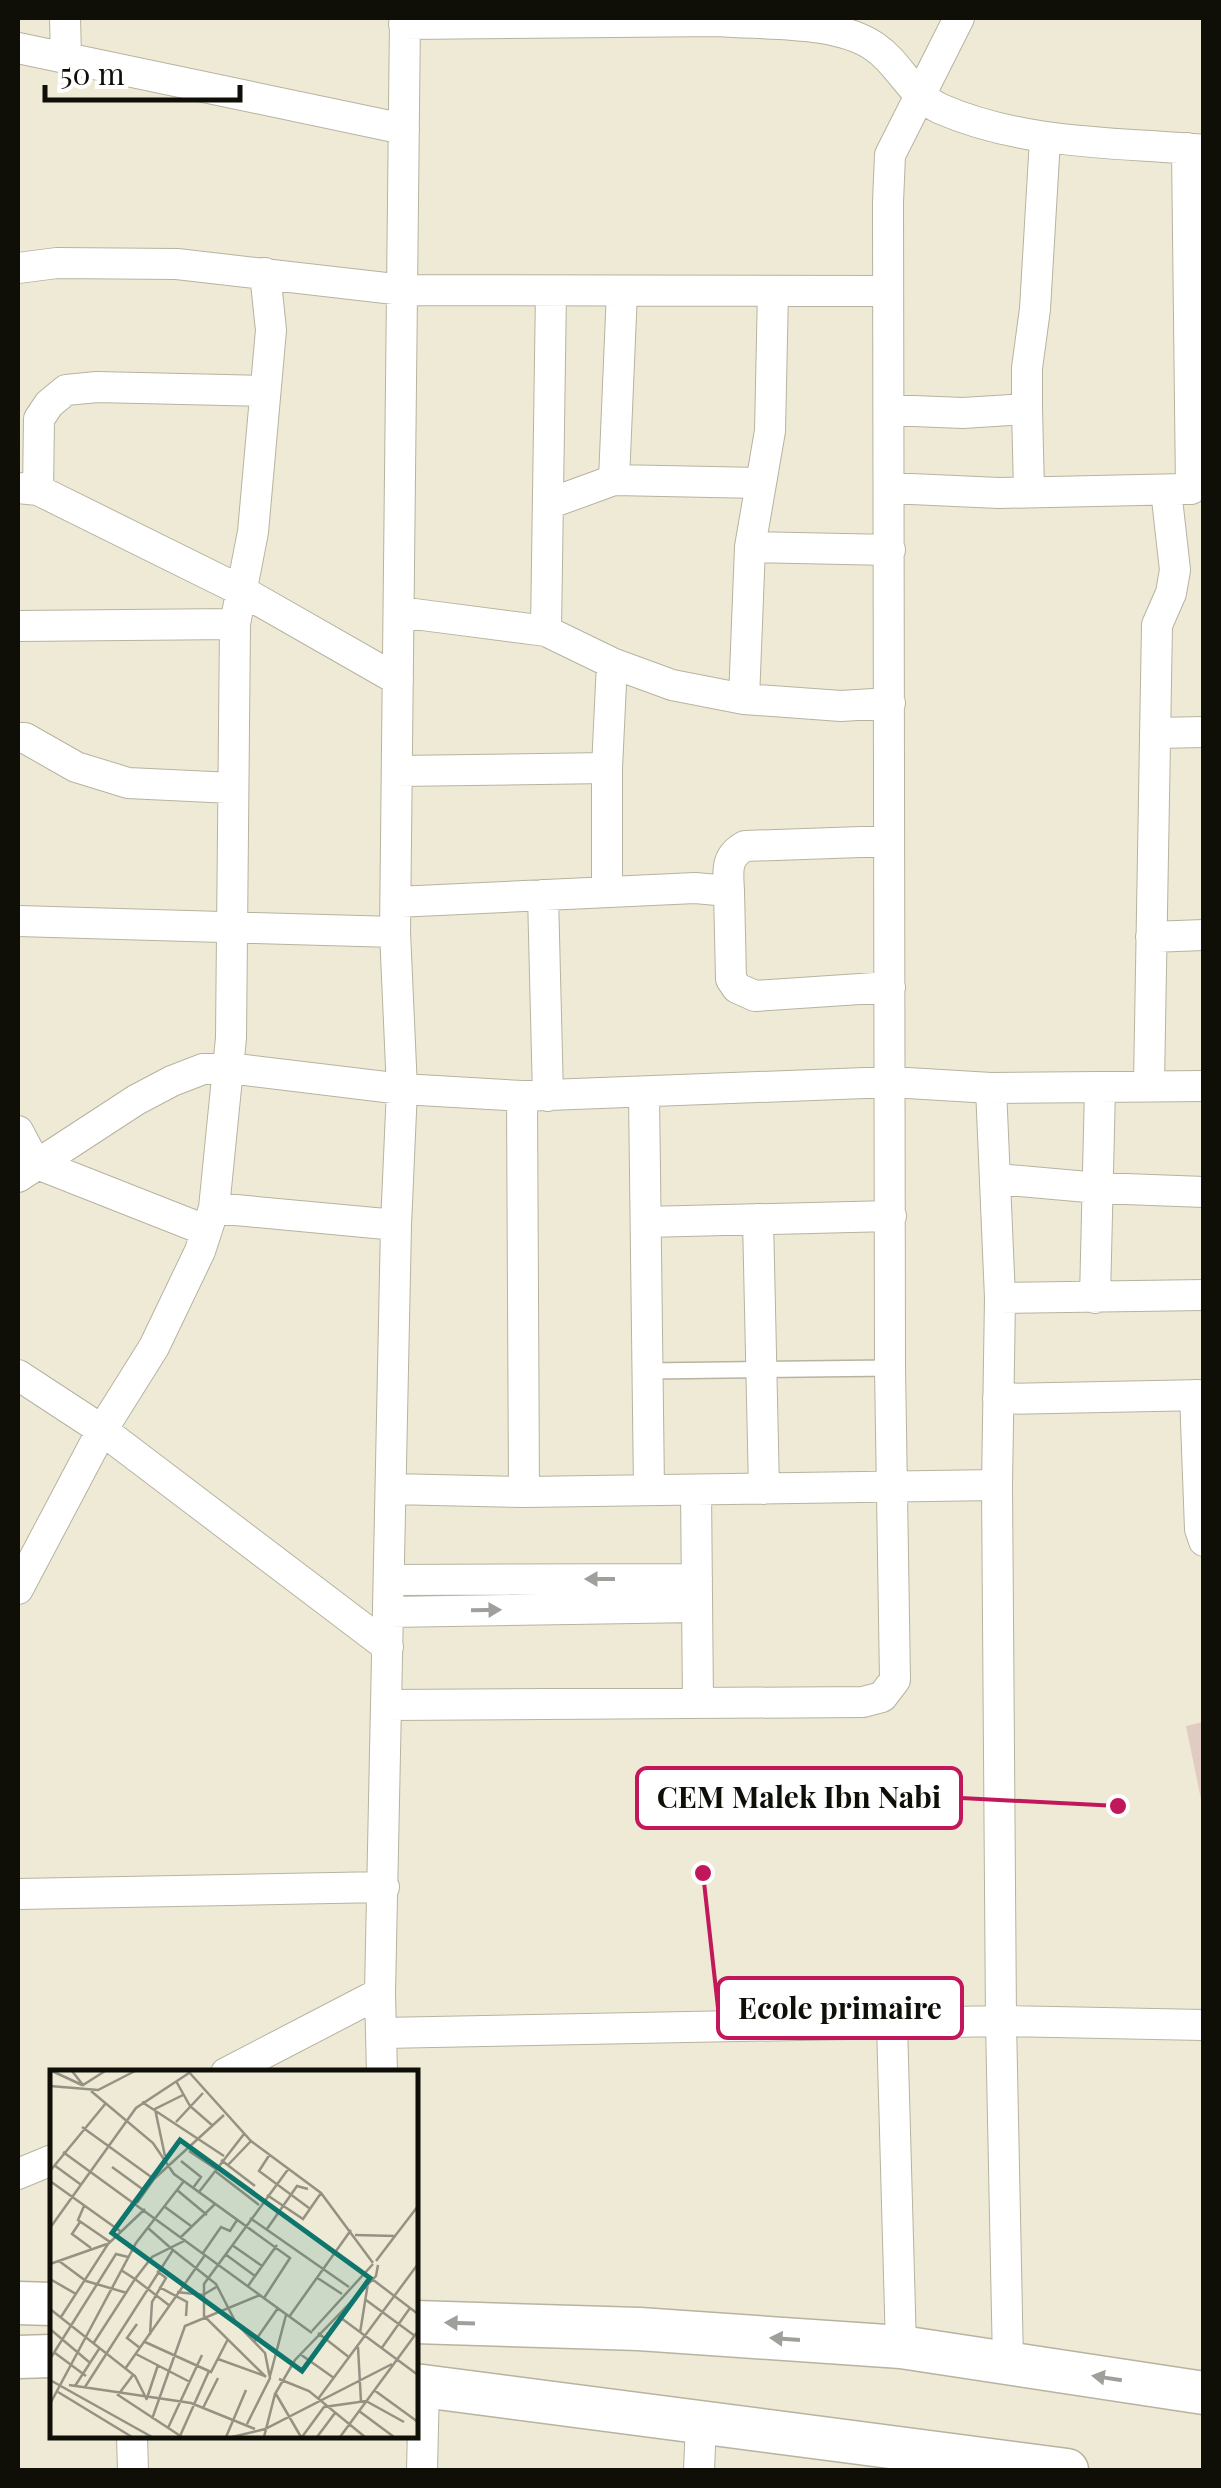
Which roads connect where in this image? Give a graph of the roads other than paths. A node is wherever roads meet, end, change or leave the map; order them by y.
1 (65, 18) edge
2 (958, 18) edge
3 (719, 19) edge
4 (562, 20) edge
5 (404, 21) edge
6 (18, 48) edge
7 (66, 57) junction
8 (920, 98) junction
9 (404, 129) junction
10 (1045, 139) junction
11 (1195, 149) edge
12 (18, 268) edge
13 (265, 273) junction
14 (403, 290) junction
15 (551, 290) junction
16 (622, 291) junction
17 (772, 291) junction
18 (886, 291) junction
19 (264, 391) junction
20 (1028, 409) junction
21 (889, 410) junction
22 (614, 480) junction
23 (760, 482) junction
24 (889, 488) junction
25 (28, 489) edge
26 (1187, 489) edge
27 (1029, 491) junction
28 (548, 504) junction
29 (750, 548) junction
30 (890, 550) junction
31 (242, 591) junction
32 (399, 612) junction
33 (235, 624) junction
34 (18, 626) edge
35 (546, 632) junction
36 (612, 663) junction
37 (398, 680) junction
38 (744, 699) junction
39 (890, 702) junction
40 (1204, 732) edge
41 (1155, 733) junction
42 (18, 738) edge
43 (607, 768) junction
44 (397, 770) junction
45 (232, 788) junction
46 (889, 842) junction
47 (608, 892) junction
48 (729, 892) junction
49 (543, 895) junction
50 (395, 917) junction
51 (18, 921) edge
52 (230, 926) junction
53 (1204, 935) edge
54 (1151, 938) junction
55 (890, 987) junction
56 (229, 1068) junction
57 (890, 1082) junction
58 (1149, 1084) junction
59 (1204, 1086) edge
60 (991, 1088) junction
61 (1100, 1088) junction
62 (402, 1089) junction
63 (644, 1094) junction
64 (535, 1096) junction
65 (18, 1131) edge
66 (26, 1170) edge
67 (997, 1179) junction
68 (1098, 1188) junction
69 (1204, 1192) edge
70 (890, 1216) junction
71 (210, 1219) junction
72 (758, 1219) junction
73 (646, 1222) junction
74 (396, 1225) junction
75 (1204, 1295) edge
76 (1000, 1298) junction
77 (1095, 1298) junction
78 (890, 1368) junction
79 (762, 1370) junction
80 (648, 1371) junction
81 (18, 1374) edge
82 (1199, 1395) edge
83 (998, 1399) junction
84 (102, 1430) junction
85 (997, 1485) junction
86 (891, 1487) junction
87 (391, 1489) junction
88 (764, 1489) junction
89 (649, 1490) junction
90 (696, 1490) junction
91 (524, 1492) junction
92 (1204, 1541) edge
93 (389, 1580) junction
94 (18, 1588) edge
95 (697, 1593) junction
96 (388, 1612) junction
97 (388, 1647) junction
98 (698, 1703) junction
99 (387, 1705) junction
100 (384, 1887) junction
101 (18, 1894) edge
102 (380, 1993) junction
103 (1001, 2021) junction
104 (892, 2024) junction
105 (1204, 2026) edge
106 (382, 2034) junction
107 (232, 2070) edge
108 (382, 2070) edge
109 (50, 2161) edge
110 (18, 2174) edge
111 (18, 2303) edge
112 (50, 2304) edge
113 (418, 2322) edge
114 (900, 2347) junction
115 (50, 2356) edge
116 (18, 2357) edge
117 (1008, 2362) junction
118 (420, 2386) edge
119 (1204, 2394) edge
120 (701, 2423) junction
121 (132, 2438) edge
122 (133, 2470) edge
123 (422, 2470) edge
124 (699, 2470) edge
125 (1066, 2470) edge

1 - 7 street
2 - 8 street
3 - 4 street
3 - 8 street
4 - 5 street
5 - 9 street
6 - 7 street
7 - 9 street
8 - 10 street
8 - 18 street
9 - 14 street
10 - 11 street
10 - 20 street
11 - 26 street
12 - 13 street
13 - 14 street
13 - 19 street
14 - 15 street
14 - 32 street
15 - 16 street
15 - 28 street
16 - 17 street
16 - 22 street
17 - 18 street
17 - 23 street
18 - 21 street
19 - 25 street
19 - 31 street
20 - 21 street
20 - 27 street
21 - 24 street
22 - 23 street
22 - 28 street
23 - 29 street
24 - 27 street
24 - 30 street
25 - 31 street
26 - 27 street
26 - 41 street
28 - 35 street
29 - 30 street
29 - 38 street
30 - 39 street
31 - 33 street
31 - 37 street
32 - 35 street
32 - 37 street
33 - 34 street
33 - 45 street
35 - 36 street
36 - 38 street
36 - 43 street
37 - 44 street
38 - 39 street
39 - 46 street
40 - 41 street
41 - 54 street
42 - 45 street
43 - 44 street
43 - 47 street
44 - 50 street
45 - 52 street
46 - 48 street
46 - 55 street
47 - 48 street
47 - 49 street
48 - 55 street
49 - 50 street
49 - 64 street
50 - 52 street
50 - 62 street
51 - 52 street
52 - 56 street
53 - 54 street
54 - 58 street
55 - 57 street
56 - 62 street
56 - 66 street
56 - 71 street
57 - 60 street
57 - 63 street
57 - 70 street
58 - 59 street
58 - 61 street
60 - 61 street
60 - 67 street
61 - 68 street
62 - 64 street
62 - 74 street
63 - 64 street
63 - 73 street
64 - 91 street
65 - 66 street
66 - 71 street
67 - 68 street
67 - 76 street
68 - 69 street
68 - 77 street
70 - 72 street
70 - 78 street
71 - 74 street
71 - 84 street
72 - 73 street
72 - 79 street
73 - 80 street
74 - 87 street
75 - 77 street
76 - 77 street
76 - 83 street
78 - 79 lane
78 - 86 street
79 - 80 lane
79 - 88 street
80 - 89 street
81 - 84 street
82 - 83 street
82 - 92 street
83 - 85 street
84 - 94 street
84 - 97 street
85 - 86 street
85 - 103 street
86 - 88 street
86 - 98 street
87 - 91 street
87 - 93 street
88 - 90 street
89 - 90 street
89 - 91 street
90 - 95 street
95 -> 93 street
93 - 96 street
96 -> 95 street
95 - 98 street
96 - 97 street
97 - 99 street
98 - 99 street
99 - 100 street
100 - 101 street
100 - 102 street
102 - 106 street
102 - 107 street
103 - 104 street
103 - 105 street
103 - 117 street
104 - 106 street
104 - 114 street
106 - 108 street
109 - 110 street
111 - 112 main road
114 -> 113 main road
114 - 117 main road
115 - 116 main road
119 -> 117 main road
118 - 120 main road
118 - 123 street
120 - 124 street
120 - 125 main road
121 - 122 street

